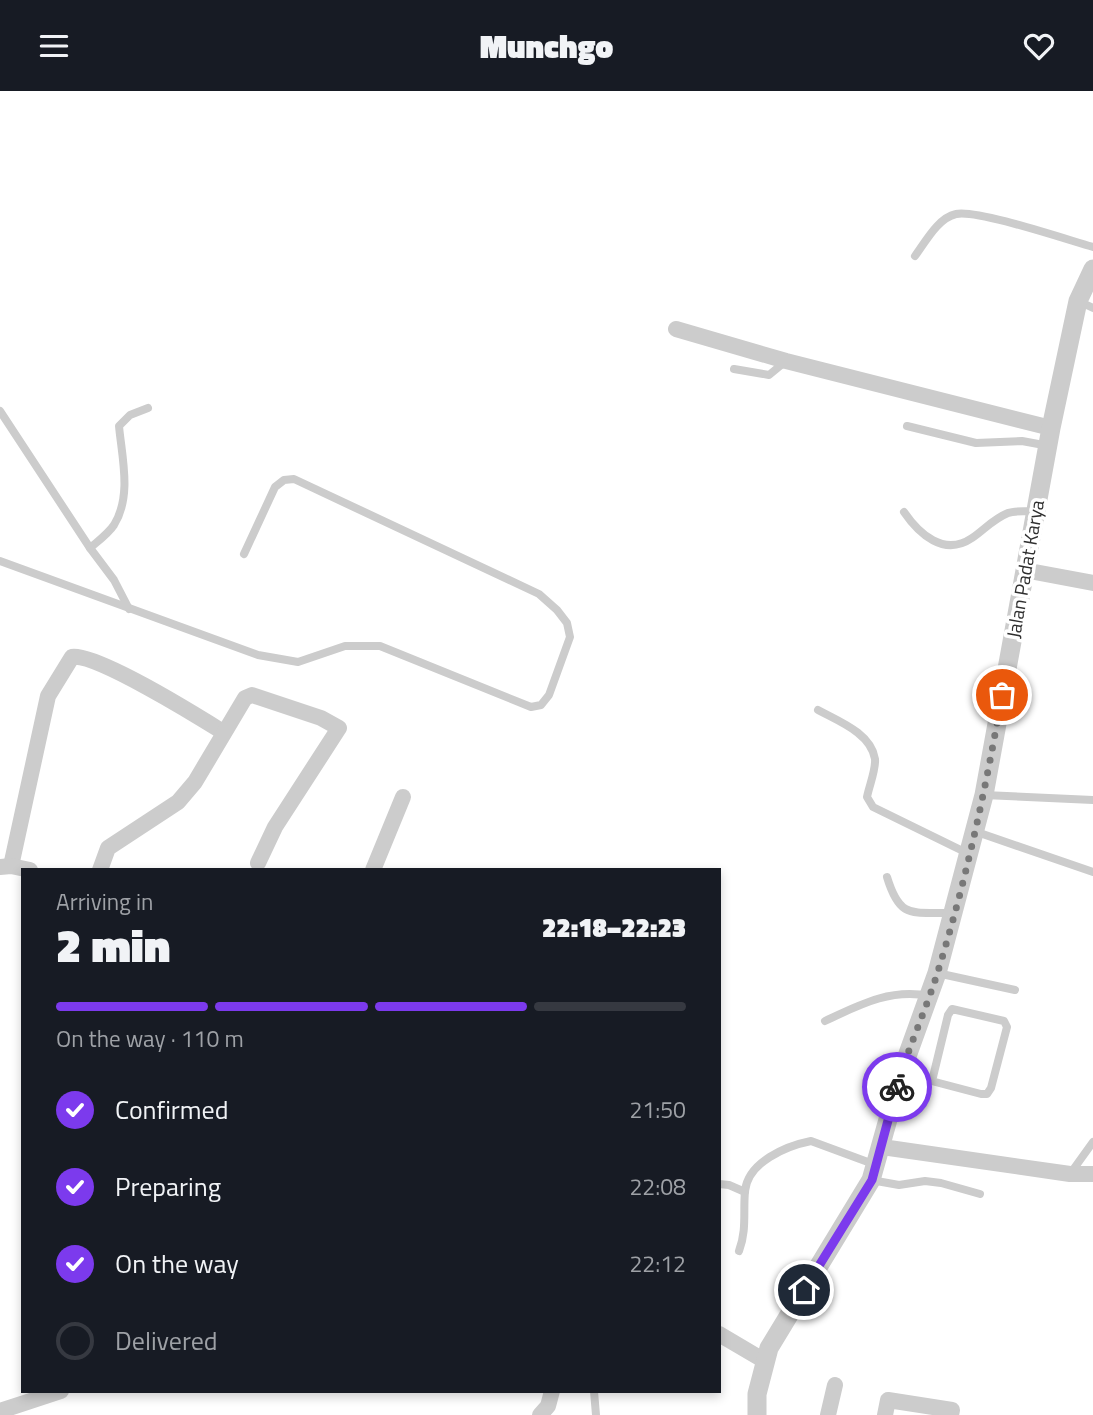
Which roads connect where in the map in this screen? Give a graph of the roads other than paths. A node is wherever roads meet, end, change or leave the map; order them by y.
1 (1093, 247) edge
2 (915, 255) dead end
3 (1093, 268) edge
4 (1085, 305) edge
5 (676, 329) dead end
6 (786, 361) junction
7 (734, 369) dead end
8 (148, 408) dead end
9 (0, 411) edge
10 (907, 426) dead end
11 (1050, 437) junction
12 (1036, 511) junction
13 (904, 512) dead end
14 (90, 548) junction
15 (244, 554) dead end
16 (0, 561) edge
17 (1024, 570) junction
18 (1093, 583) edge
19 (130, 609) junction
20 (818, 710) dead end
21 (223, 732) junction
22 (984, 795) junction
23 (403, 797) dead end
24 (1093, 800) edge
25 (974, 831) junction
26 (969, 855) junction
27 (258, 863) dead end
28 (6, 867) edge
29 (101, 868) edge
30 (374, 868) edge
31 (1093, 872) edge
32 (887, 877) dead end
33 (955, 913) junction
34 (937, 973) junction
35 (1015, 990) dead end
36 (929, 996) junction
37 (825, 1021) dead end
38 (901, 1073) junction
39 (932, 1081) junction
40 (1093, 1142) edge
41 (876, 1164) junction
42 (1070, 1174) junction
43 (1093, 1174) edge
44 (721, 1184) edge
45 (745, 1192) junction
46 (980, 1194) dead end
47 (739, 1251) dead end
48 (721, 1335) edge
49 (765, 1361) junction
50 (835, 1385) dead end
51 (55, 1393) edge
52 (551, 1393) edge
53 (594, 1393) edge
54 (0, 1411) edge
55 (540, 1415) edge
56 (596, 1415) edge
57 (757, 1415) edge
58 (828, 1415) edge
59 (885, 1415) edge
60 (951, 1415) edge

1 - 2 lane
3 - 4 street, Jalan Padat Karya
4 - 11 street, Jalan Padat Karya
5 - 6 street
6 - 7 lane
6 - 11 street
8 - 14 lane
9 - 14 lane
10 - 11 lane
11 - 12 street, Jalan Padat Karya
12 - 13 lane
12 - 17 street, Jalan Padat Karya
14 - 19 lane
15 - 19 lane
16 - 19 lane
17 - 18 street
17 - 22 street, Jalan Padat Karya
20 - 26 lane
21 - 27 street
21 - 28 street
21 - 29 street
22 - 24 lane
22 - 25 street, Jalan Padat Karya
23 - 30 street
25 - 26 street, Jalan Padat Karya
25 - 31 lane
26 - 33 street, Jalan Padat Karya
32 - 33 lane
33 - 34 street, Jalan Padat Karya
34 - 35 lane
34 - 36 street, Jalan Padat Karya
36 - 37 lane
36 - 38 street, Jalan Padat Karya
38 - 39 lane
38 - 41 street, Jalan Padat Karya
39 - 39 lane
40 - 42 lane
41 - 42 street
41 - 45 lane
41 - 46 lane
41 - 49 street, Jalan Padat Karya
42 - 43 street
44 - 45 lane
45 - 47 lane
48 - 49 street
49 - 57 street, Jalan Padat Karya
50 - 58 street
51 - 54 street
52 - 55 street
53 - 56 lane
59 - 60 street

